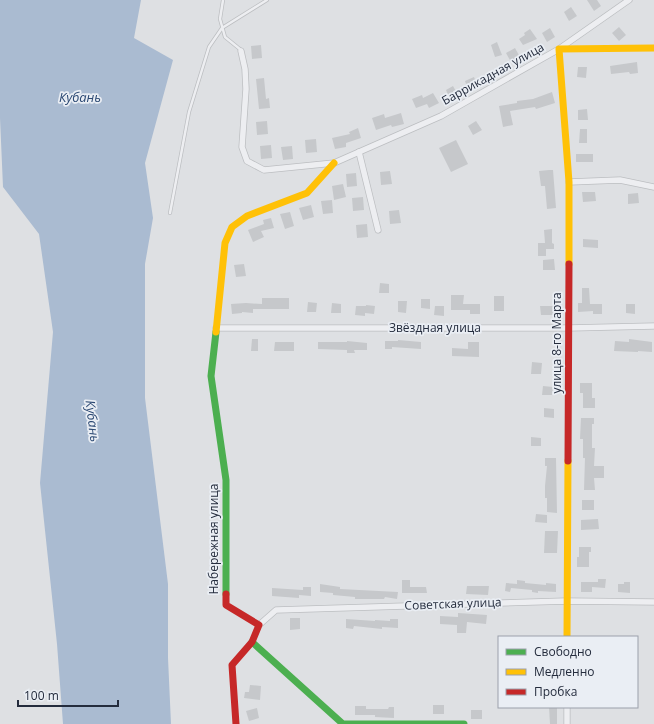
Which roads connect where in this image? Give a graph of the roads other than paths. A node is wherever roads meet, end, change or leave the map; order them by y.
1 (223, 0) edge
2 (266, 0) edge
3 (628, 0) edge
4 (222, 28) junction
5 (654, 48) edge
6 (559, 49) junction
7 (241, 51) joint
8 (359, 152) junction
9 (334, 163) junction
10 (569, 182) junction
11 (654, 187) edge
12 (170, 213) dead end
13 (378, 230) dead end
14 (654, 326) edge
15 (216, 328) junction
16 (569, 328) junction
17 (566, 600) junction
18 (654, 602) edge
19 (259, 625) junction
20 (567, 636) edge
21 (252, 642) junction
22 (567, 708) edge
23 (236, 724) edge
24 (344, 724) edge
25 (464, 724) edge
26 (567, 724) edge

1 - 4 lane
2 - 4 lane
3 - 6 street, Баррикадная улица
4 - 7 lane
4 - 12 lane
5 - 6 street
6 - 8 street, Баррикадная улица
6 - 10 street, улица 8-го Марта
7 - 9 street, Баррикадная улица
8 - 9 street, Баррикадная улица
8 - 13 street
9 - 15 street, Баррикадная улица
10 - 11 street
10 - 16 street, улица 8-го Марта
14 - 16 street, Звёздная улица
15 - 16 street, Звёздная улица
15 - 19 street, Набережная улица
16 - 17 street, улица 8-го Марта
17 - 18 street, Советская улица
17 - 19 street, Советская улица
17 - 20 street, улица 8-го Марта
19 - 21 street
21 - 23 street
21 - 24 street
22 - 26 street
24 - 25 street

